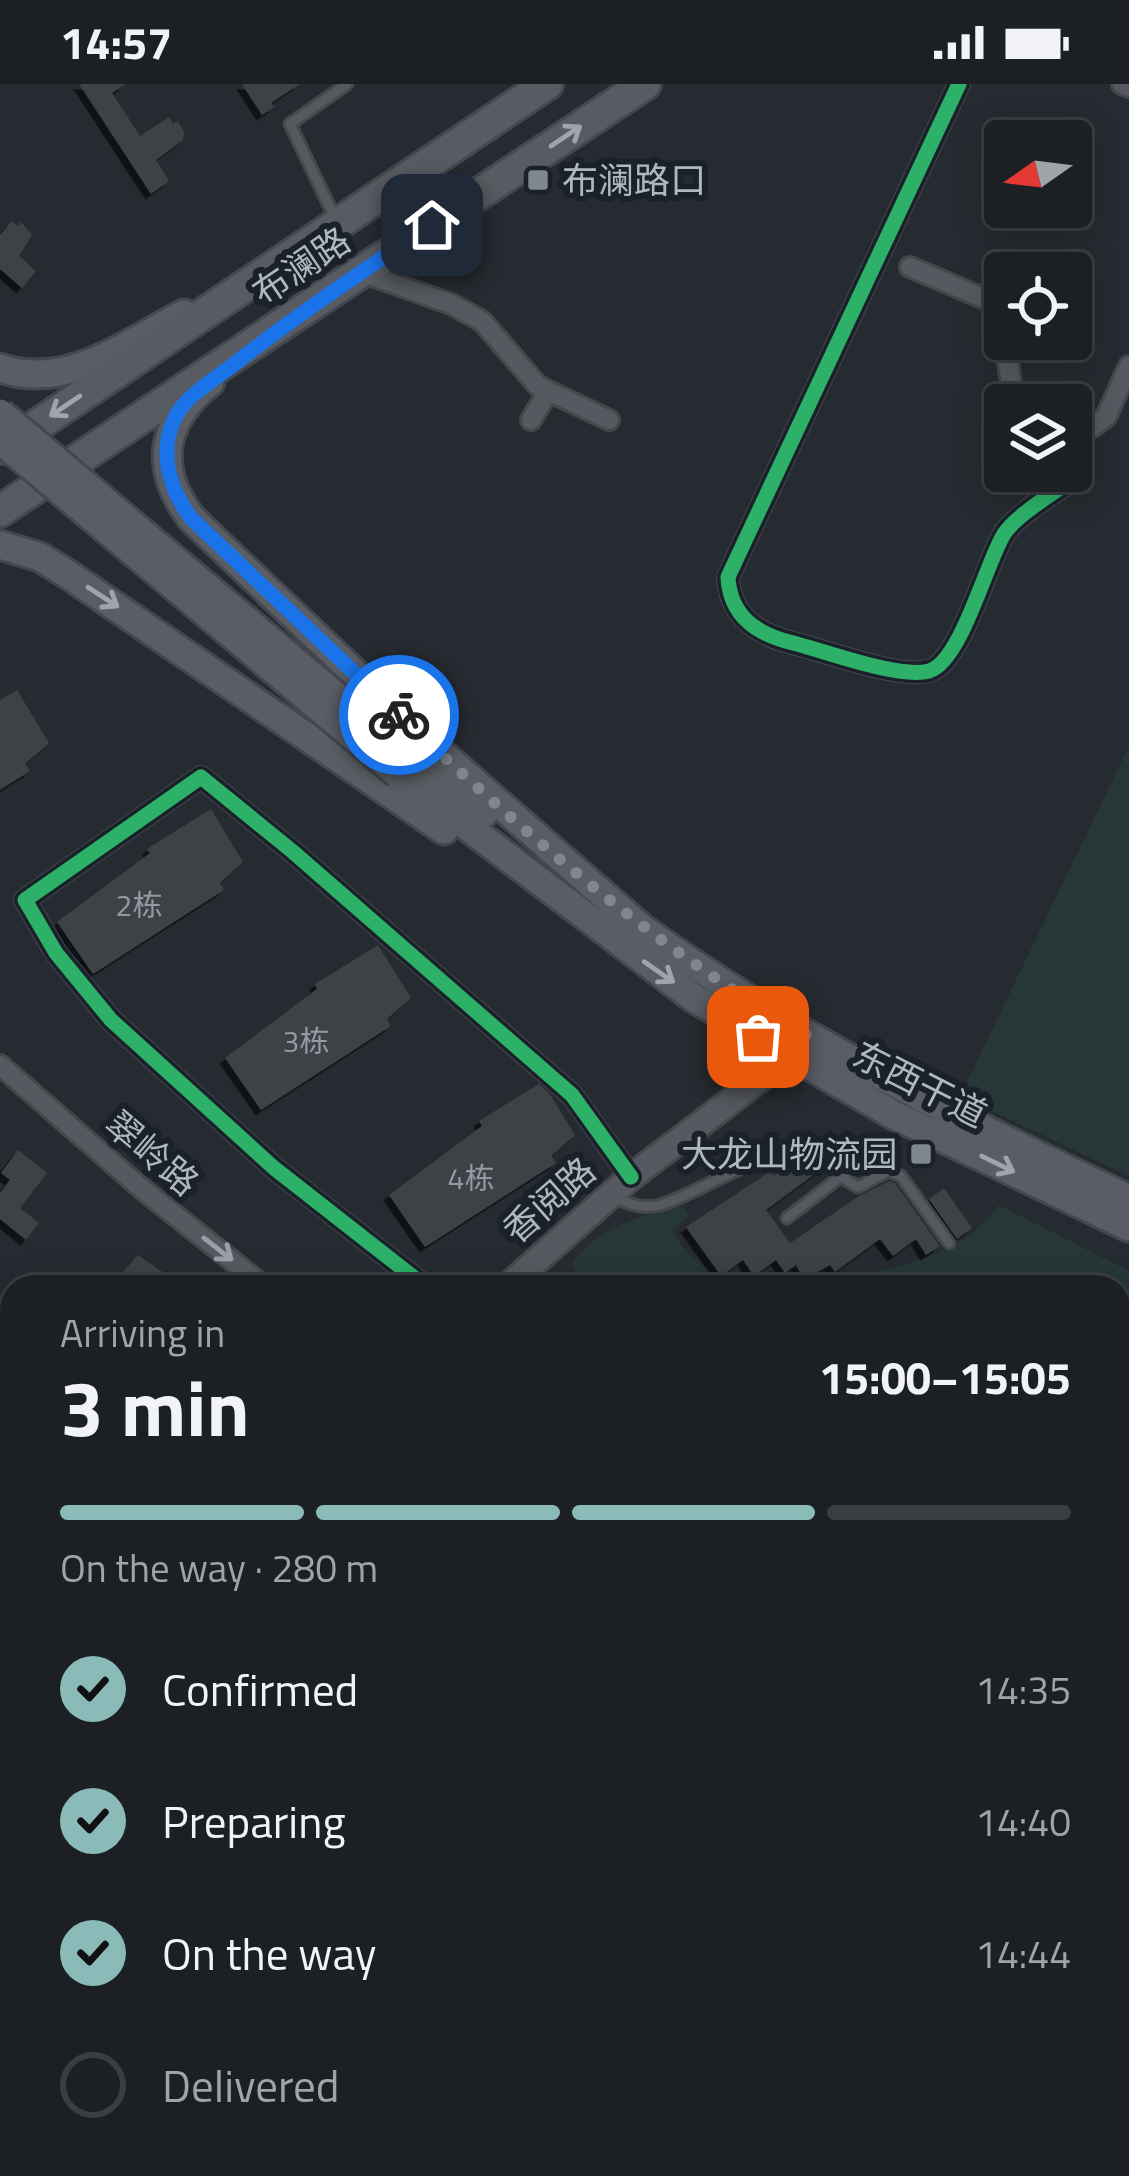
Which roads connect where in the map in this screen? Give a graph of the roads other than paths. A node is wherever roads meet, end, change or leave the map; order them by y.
1 (347, 84) edge
2 (547, 84) edge
3 (645, 84) edge
4 (958, 84) edge
5 (337, 223) junction
6 (910, 267) dead end
7 (267, 270) junction
8 (361, 272) junction
9 (293, 317) junction
10 (1129, 366) edge
11 (0, 368) edge
12 (1011, 384) edge
13 (548, 392) junction
14 (0, 413) edge
15 (531, 420) dead end
16 (609, 420) dead end
17 (1092, 427) edge
18 (0, 440) edge
19 (0, 450) edge
20 (1056, 492) edge
21 (0, 511) edge
22 (0, 545) edge
23 (405, 767) junction
24 (630, 936) junction
25 (801, 1047) junction
26 (0, 1065) edge
27 (839, 1153) junction
28 (890, 1170) junction
29 (631, 1177) junction
30 (841, 1178) junction
31 (610, 1194) junction
32 (1129, 1199) edge
33 (787, 1218) dead end
34 (1129, 1227) edge
35 (949, 1243) dead end
36 (250, 1275) edge
37 (411, 1275) edge
38 (520, 1275) edge

1 - 5 lane
2 - 5 main road, 布澜路
8 -> 3 main road, 布澜路
4 - 20 street
5 - 7 main road, 布澜路
6 - 12 street
7 - 11 main road
7 -> 19 main road, 布澜路
8 - 9 main road, 布澜路
8 - 13 street
9 - 21 main road, 布澜路
9 - 24 main road
10 - 17 street
13 - 15 street
13 - 16 street
14 - 23 main road, bridge
18 - 23 main road, bridge
22 -> 24 main road
23 - 24 main road, 东西干道
24 - 25 main road, 东西干道
25 - 29 street, 香阅路
25 - 32 main road, 东西干道
25 -> 34 main road, 东西干道
26 -> 36 street, 翠岭路
27 - 28 lane
27 - 30 lane
27 - 31 lane
28 - 30 lane
28 - 35 lane
29 - 31 street, 香阅路
29 - 37 street
30 - 33 lane
31 - 38 street, 香阅路

